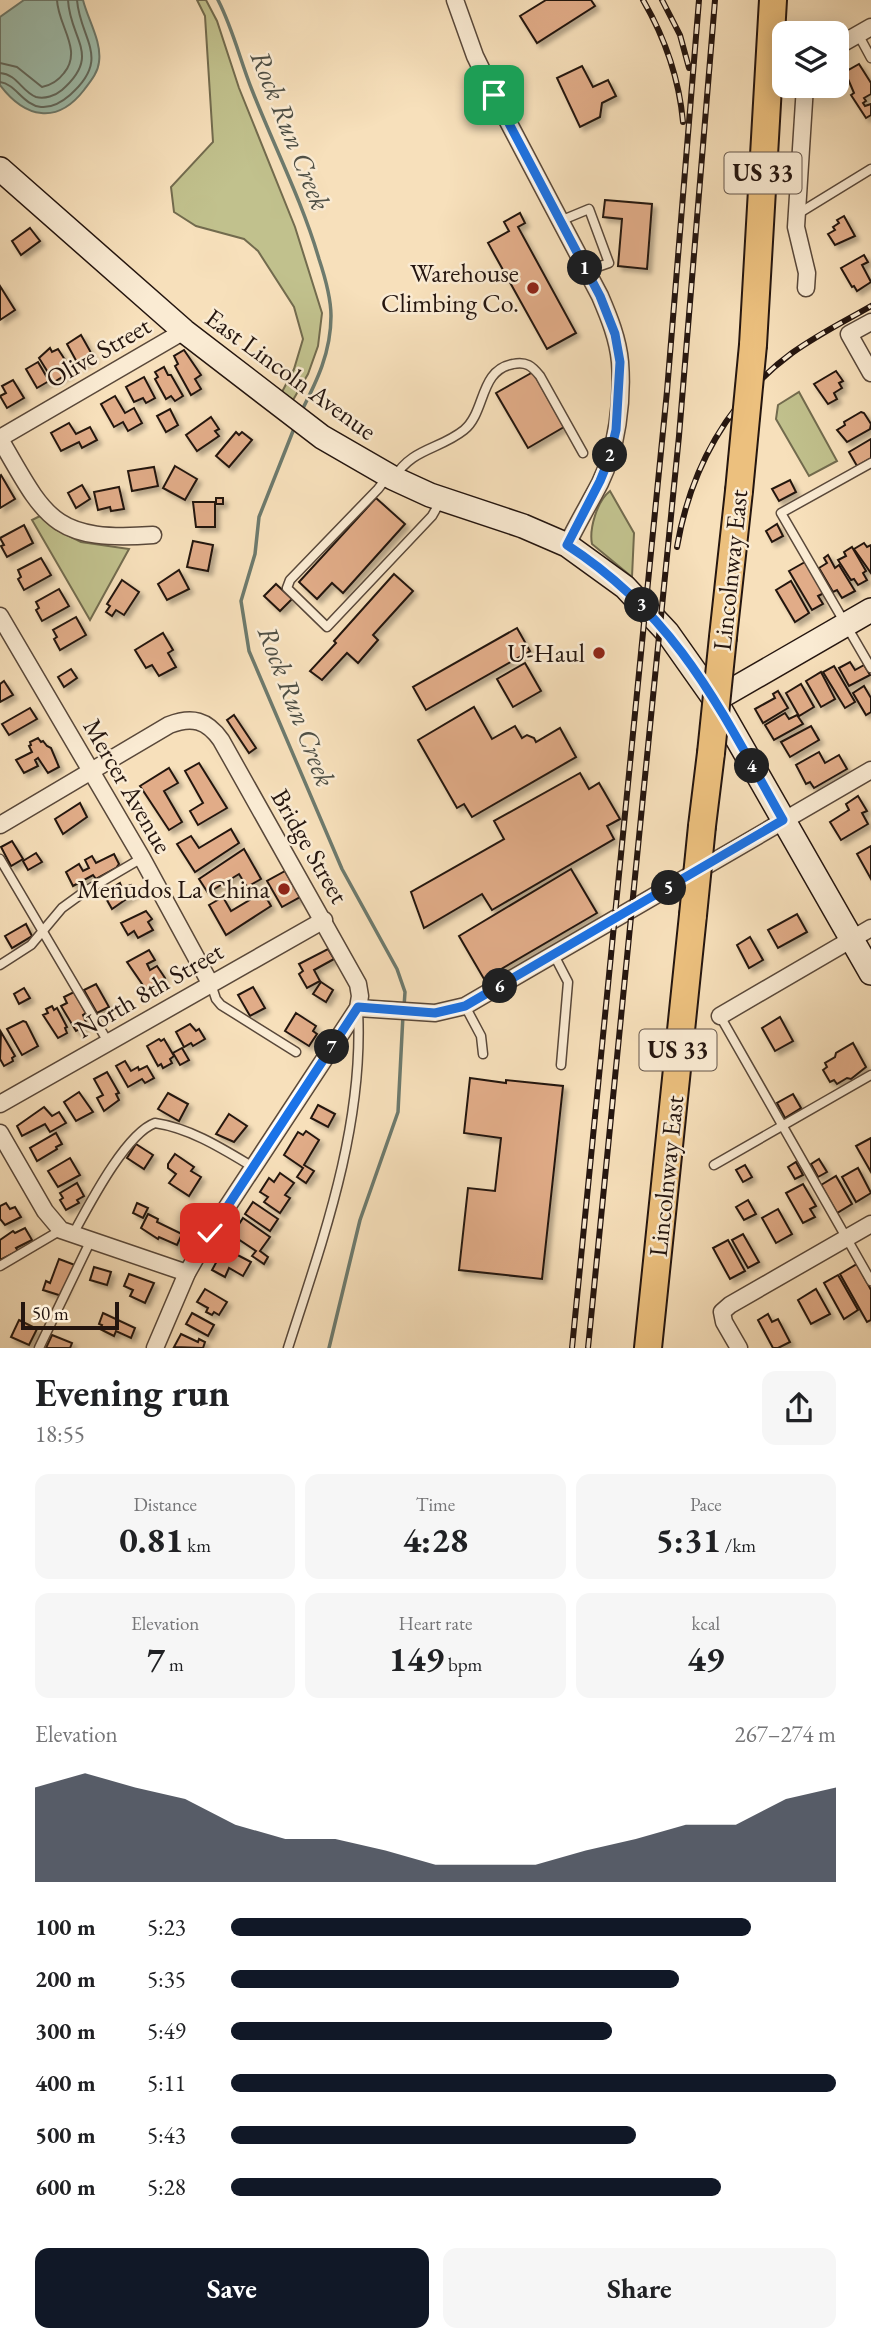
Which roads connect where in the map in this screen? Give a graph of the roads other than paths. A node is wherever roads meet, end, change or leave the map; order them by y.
1 (455, 0) edge
2 (773, 0) edge
3 (864, 30) edge
4 (849, 39) edge
5 (871, 58) edge
6 (804, 98) edge
7 (0, 169) edge
8 (871, 169) edge
9 (796, 215) junction
10 (560, 221) junction
11 (586, 271) junction
12 (806, 288) dead end
13 (871, 322) edge
14 (184, 331) junction
15 (871, 373) edge
16 (0, 438) edge
17 (583, 453) dead end
18 (871, 463) edge
19 (391, 477) junction
20 (442, 500) junction
21 (153, 535) dead end
22 (567, 545) junction
23 (871, 610) edge
24 (0, 615) edge
25 (846, 625) junction
26 (871, 668) edge
27 (715, 700) junction
28 (871, 770) edge
29 (91, 771) junction
30 (783, 820) junction
31 (0, 825) edge
32 (142, 858) junction
33 (0, 859) edge
34 (324, 920) junction
35 (42, 930) junction
36 (861, 933) edge
37 (554, 955) junction
38 (0, 965) edge
39 (871, 973) edge
40 (210, 983) junction
41 (465, 1006) junction
42 (358, 1007) junction
43 (720, 1016) joint
44 (108, 1042) junction
45 (296, 1052) dead end
46 (483, 1054) dead end
47 (561, 1065) dead end
48 (871, 1075) edge
49 (0, 1104) edge
50 (782, 1127) junction
51 (0, 1133) edge
52 (714, 1165) dead end
53 (253, 1167) junction
54 (871, 1224) edge
55 (66, 1233) junction
56 (846, 1239) junction
57 (90, 1242) junction
58 (0, 1266) edge
59 (187, 1273) junction
60 (871, 1281) edge
61 (39, 1348) edge
62 (155, 1348) edge
63 (288, 1348) edge
64 (648, 1348) edge
65 (739, 1348) edge

1 - 10 street
2 - 64 highway, Lincolnway East / US 33, bridge
3 - 4 street
3 - 5 lane
6 - 9 street
7 - 14 main road, East Lincoln Avenue
8 - 9 lane
9 - 12 street
10 - 11 street
10 - 11 lane
11 - 22 street
13 - 15 street
14 - 16 street, Olive Street
14 - 19 main road, East Lincoln Avenue
16 - 21 street
17 - 19 lane
18 - 25 lane
19 - 20 main road, East Lincoln Avenue
19 - 20 lane
20 - 22 main road, East Lincoln Avenue
22 - 27 main road, East Lincoln Avenue
23 - 25 main road
24 - 29 street, Mercer Avenue
25 - 26 lane
25 - 27 main road
27 - 30 main road, East Lincoln Avenue
28 - 30 street
29 - 31 street
29 - 32 street, Mercer Avenue
29 - 34 street, Bridge Street
30 - 36 main road, East Lincoln Avenue
30 - 37 street
32 - 35 lane
32 - 40 street, Mercer Avenue
33 - 35 lane
34 - 40 street, North 8th Street
34 - 42 street, Bridge Street
35 - 38 lane
35 - 44 lane
36 - 39 main road, East Lincoln Avenue
36 - 43 street
37 - 41 street
37 - 47 lane
40 - 44 street, North 8th Street
40 - 45 lane
41 - 42 street
41 - 46 lane
42 - 53 street
42 - 63 lane
43 - 50 lane
44 - 49 street, North 8th Street
48 - 50 lane
50 - 52 lane
50 - 56 lane
51 - 55 street
53 - 55 lane
53 - 59 street
54 - 56 street
55 - 57 street
55 - 58 lane
56 - 60 lane
56 - 65 street
57 - 59 street
57 - 61 lane
59 - 62 street

